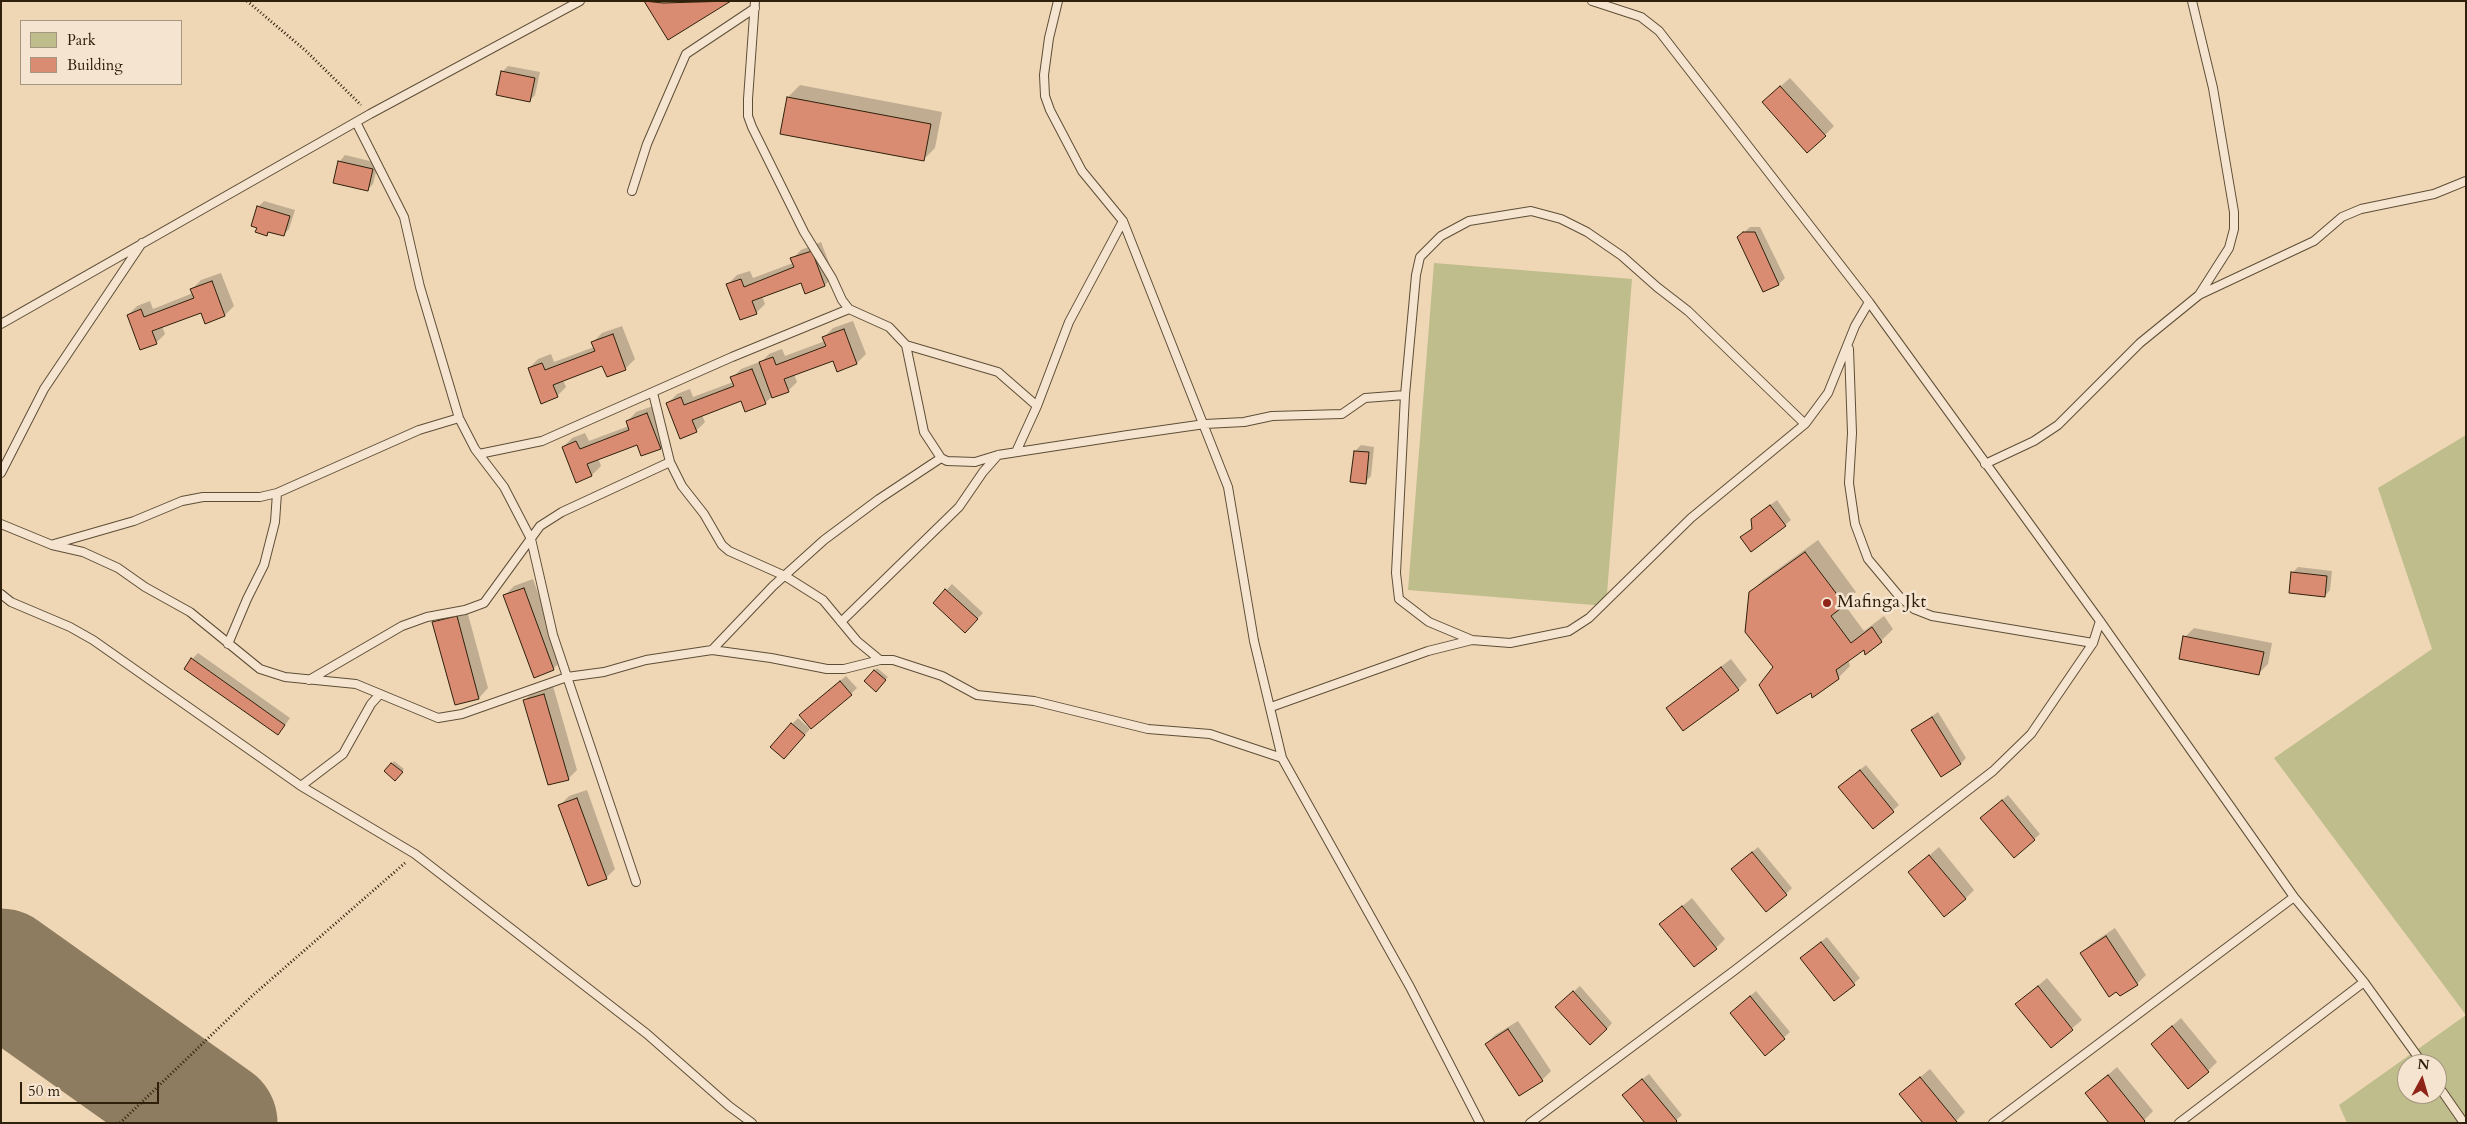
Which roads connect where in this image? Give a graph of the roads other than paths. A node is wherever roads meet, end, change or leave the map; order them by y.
1 (580, 1) edge
2 (1058, 1) edge
3 (1592, 1) edge
4 (2192, 1) edge
5 (755, 5) edge
6 (356, 122) junction
7 (2466, 181) edge
8 (632, 190) dead end
9 (1123, 221) junction
10 (143, 242) junction
11 (2199, 295) junction
12 (1869, 302) junction
13 (849, 309) junction
14 (1, 324) edge
15 (1848, 345) junction
16 (906, 346) junction
17 (653, 393) junction
18 (1405, 395) junction
19 (1038, 406) junction
20 (459, 418) junction
21 (1205, 424) junction
22 (1805, 424) junction
23 (1016, 452) junction
24 (479, 454) junction
25 (998, 455) junction
26 (941, 458) junction
27 (670, 462) junction
28 (1985, 464) junction
29 (1, 473) edge
30 (277, 492) junction
31 (1, 524) edge
32 (531, 539) junction
33 (52, 544) junction
34 (785, 576) junction
35 (1, 594) edge
36 (2100, 621) junction
37 (841, 622) junction
38 (1472, 640) junction
39 (2093, 643) junction
40 (228, 644) junction
41 (712, 650) junction
42 (880, 660) junction
43 (567, 677) junction
44 (309, 680) junction
45 (380, 694) junction
46 (1271, 707) junction
47 (1282, 758) junction
48 (301, 786) junction
49 (636, 882) dead end
50 (2294, 897) junction
51 (2364, 982) junction
52 (2416, 1054) edge
53 (2447, 1098) edge
54 (752, 1123) edge
55 (1480, 1123) edge
56 (1530, 1123) edge
57 (1993, 1123) edge
58 (2179, 1123) edge
59 (2464, 1123) edge

1 - 6 lane
2 - 9 lane
3 - 12 lane
4 - 11 lane
5 - 8 lane
5 - 13 lane
6 - 10 lane
6 - 20 lane
7 - 11 lane
9 - 19 lane
9 - 21 lane
10 - 14 lane
10 - 29 lane
11 - 28 lane
12 - 15 lane
12 - 28 lane
13 - 16 lane
13 - 17 lane
15 - 22 lane
15 - 39 lane
16 - 19 lane
16 - 26 lane
17 - 24 lane
17 - 27 lane
18 - 21 lane
18 - 22 lane
18 - 38 lane
19 - 23 lane
20 - 24 lane
20 - 30 lane
21 - 23 lane
21 - 46 lane
22 - 38 lane
23 - 25 lane
24 - 32 lane
25 - 26 lane
25 - 37 lane
26 - 34 lane
27 - 32 lane
27 - 34 lane
28 - 36 lane
30 - 33 lane
30 - 40 lane
31 - 33 lane
32 - 43 lane
32 - 44 lane
33 - 40 lane
34 - 37 lane
34 - 41 lane
35 - 48 lane
36 - 39 lane
36 - 50 lane
37 - 42 lane
38 - 46 lane
39 - 56 lane
40 - 44 lane
41 - 42 lane
41 - 43 lane
42 - 47 lane
43 - 45 lane
43 - 49 lane
44 - 45 lane
45 - 48 lane
46 - 47 lane
47 - 55 lane
48 - 54 lane
50 - 51 lane
50 - 57 lane
51 - 52 lane
51 - 58 lane
53 - 59 lane

